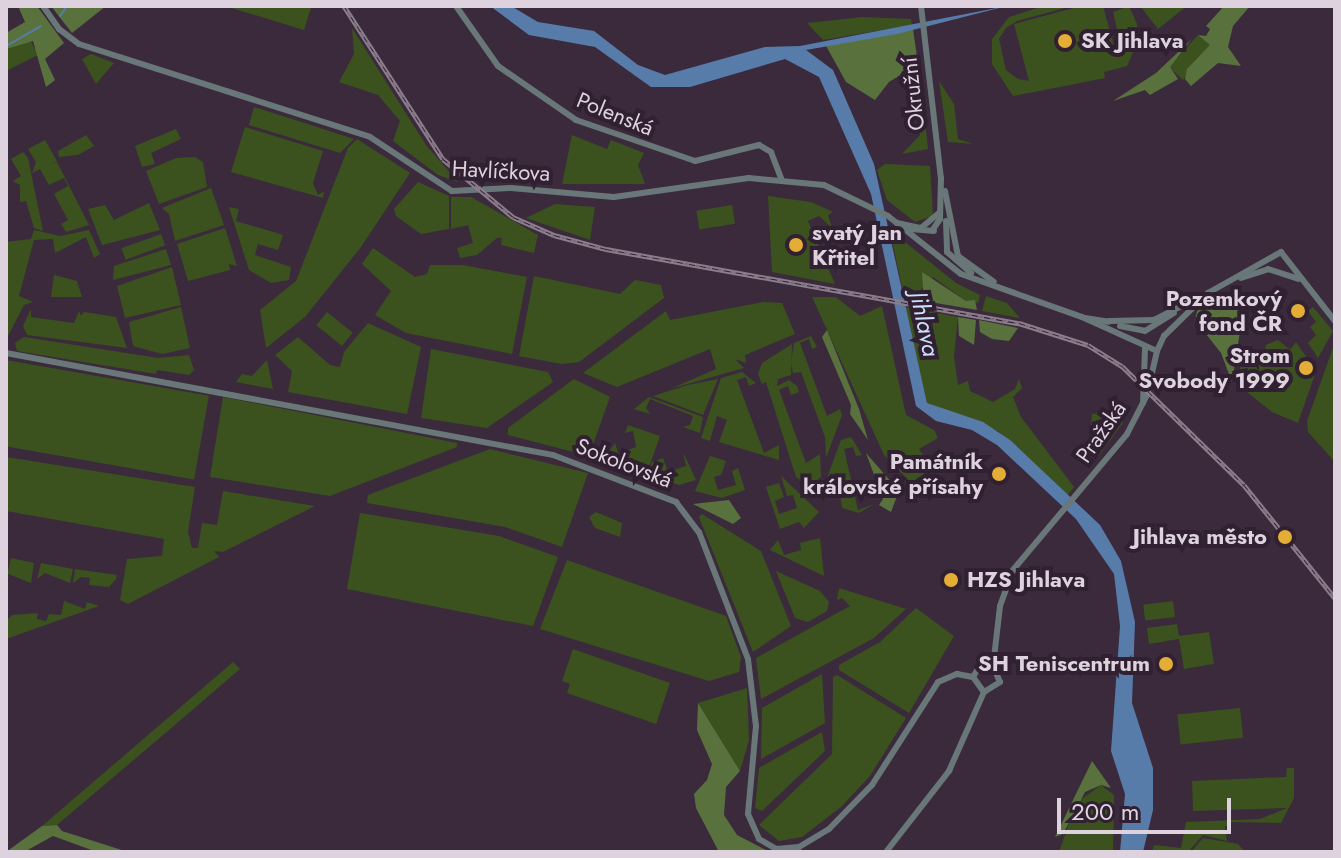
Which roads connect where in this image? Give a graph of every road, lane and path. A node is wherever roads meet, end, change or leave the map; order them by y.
1 (43, 6) edge
2 (456, 6) edge
3 (921, 6) edge
4 (781, 178) junction
5 (941, 178) junction
6 (945, 191) junction
7 (940, 204) junction
8 (901, 224) junction
9 (930, 232) junction
10 (944, 236) junction
11 (924, 244) junction
12 (944, 247) junction
13 (935, 252) junction
14 (1230, 281) junction
15 (1304, 281) junction
16 (983, 282) junction
17 (1008, 290) junction
18 (1208, 293) junction
19 (1180, 308) junction
20 (1085, 318) junction
21 (1109, 321) junction
22 (1335, 321) edge
23 (1155, 328) junction
24 (1145, 331) junction
25 (1164, 336) junction
26 (1143, 347) junction
27 (1157, 351) junction
28 (6, 353) edge
29 (1143, 403) junction
30 (993, 666) junction
31 (973, 677) junction
32 (984, 692) junction
33 (886, 852) edge

1 - 4 street, Havlíčkova
2 - 4 street, Polenská
3 - 5 street, Okružní
4 - 8 street, Havlíčkova
5 - 6 street, Okružní
5 - 7 street, Okružní
6 - 10 street, Okružní
6 - 17 street, Havlíčkova
7 - 8 street
7 - 9 street, Okružní
8 - 9 street, Havlíčkova
8 - 11 street, Havlíčkova
9 - 10 street, Havlíčkova
9 - 11 street
10 - 12 street
11 - 13 street, Havlíčkova
12 - 13 street
12 - 16 street, Havlíčkova
13 - 16 street, Havlíčkova
14 - 15 street
14 - 15 street, Havlíčkova
14 - 18 street, Havlíčkova
15 - 22 street
16 - 17 street, Havlíčkova
17 - 20 street, Havlíčkova
18 - 19 street, Havlíčkova
18 - 25 street, Havlíčkova
19 - 21 street, Havlíčkova
19 - 23 street, Havlíčkova
20 - 21 street, Havlíčkova
20 - 26 street, Havlíčkova
21 - 24 street, Havlíčkova
23 - 24 street, Havlíčkova
23 - 25 street
24 - 26 street
25 - 27 street, Havlíčkova
26 - 27 street, Havlíčkova
26 - 29 street, Pražská
27 - 29 street, Pražská
28 - 31 street, Sokolovská
29 - 30 street, Pražská
30 - 31 street, Sokolovská
30 - 32 street, Pražská
31 - 32 street
32 - 33 street

